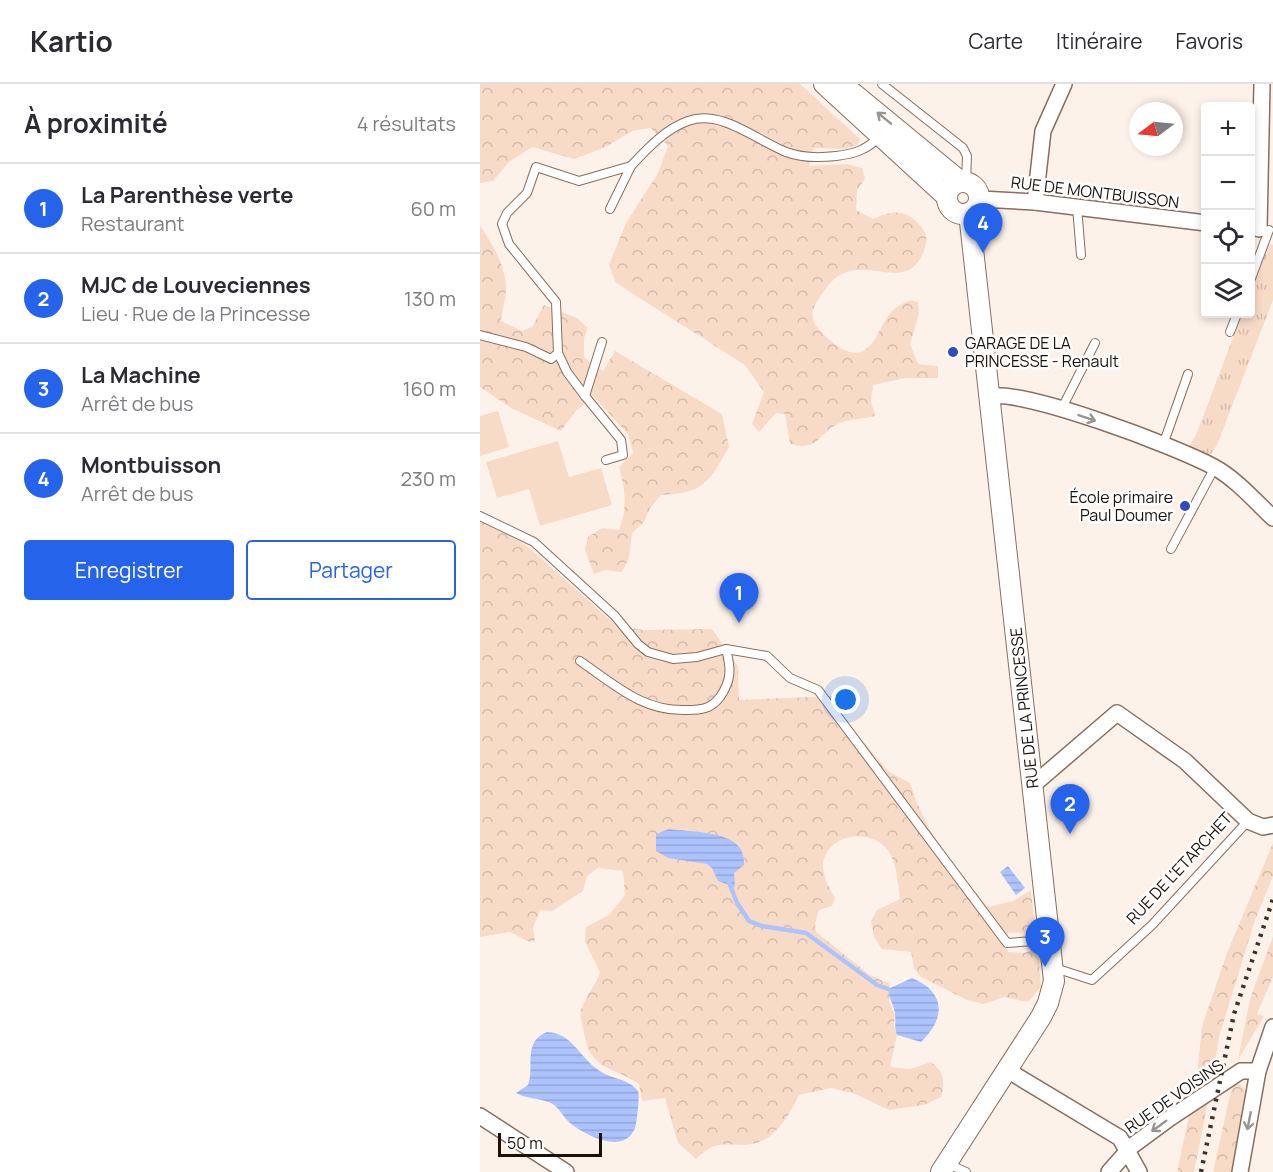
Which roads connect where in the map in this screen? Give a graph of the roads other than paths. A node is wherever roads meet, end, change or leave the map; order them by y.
1 (824, 84) edge
2 (842, 84) edge
3 (882, 84) edge
4 (1064, 84) edge
5 (1262, 84) edge
6 (1267, 132) edge
7 (880, 136) junction
8 (911, 152) junction
9 (631, 166) junction
10 (963, 182) junction
11 (947, 198) junction
12 (1035, 202) junction
13 (974, 206) junction
14 (1077, 207) junction
15 (610, 209) dead end
16 (1201, 222) edge
17 (1263, 229) edge
18 (1081, 255) dead end
19 (1255, 264) edge
20 (1235, 318) edge
21 (1230, 332) dead end
22 (480, 335) edge
23 (602, 342) dead end
24 (1095, 344) dead end
25 (558, 353) junction
26 (1188, 374) dead end
27 (585, 396) junction
28 (990, 396) junction
29 (1062, 410) junction
30 (1163, 444) junction
31 (606, 460) dead end
32 (1215, 467) junction
33 (480, 516) edge
34 (1273, 518) edge
35 (1171, 549) dead end
36 (726, 649) junction
37 (580, 661) dead end
38 (1032, 786) junction
39 (1248, 821) junction
40 (1273, 825) edge
41 (1050, 939) junction
42 (1053, 968) junction
43 (1273, 1027) edge
44 (1007, 1070) junction
45 (1258, 1071) junction
46 (480, 1116) edge
47 (1128, 1150) junction
48 (944, 1168) edge
49 (566, 1172) edge
50 (966, 1172) edge
51 (1108, 1172) edge
52 (1139, 1172) edge
53 (1240, 1172) edge

1 - 7 street
8 -> 2 street
3 - 10 lane
4 - 12 street
5 - 6 street
6 - 17 street
7 - 8 street
7 - 9 lane
8 - 10 street
8 - 11 street
9 - 15 lane
9 - 25 lane
10 - 11 street
10 - 13 street
11 - 13 street
12 - 13 street, RUE DE MONTBUISSON
12 - 14 street, RUE DE MONTBUISSON
13 - 28 street, RUE DE LA PRINCESSE
14 - 16 street, RUE DE MONTBUISSON
14 - 18 lane
17 - 19 lane
20 - 21 lane
22 - 25 lane
23 - 27 lane
24 - 29 lane
25 - 27 lane
26 - 30 lane
27 - 31 lane
28 - 29 street
28 - 38 street, RUE DE LA PRINCESSE
29 -> 30 street
30 - 32 street
32 - 34 street
32 - 35 lane
33 - 36 lane
36 - 37 lane
36 - 41 lane
38 - 39 street, RUE DE L'ETARCHET
38 - 41 street, RUE DE LA PRINCESSE
39 - 40 street
39 - 42 lane, RUE DE L'ETARCHET
41 - 42 street, RUE DE LA PRINCESSE
42 - 44 street, RUE DE LA PRINCESSE
43 - 45 street
44 - 47 street
44 - 48 street, RUE DE LA PRINCESSE
45 -> 47 street, RUE DE VOISINS
45 -> 53 street
46 - 49 street
47 - 51 street, RUE DE VOISINS
47 - 52 street
48 - 50 lane

